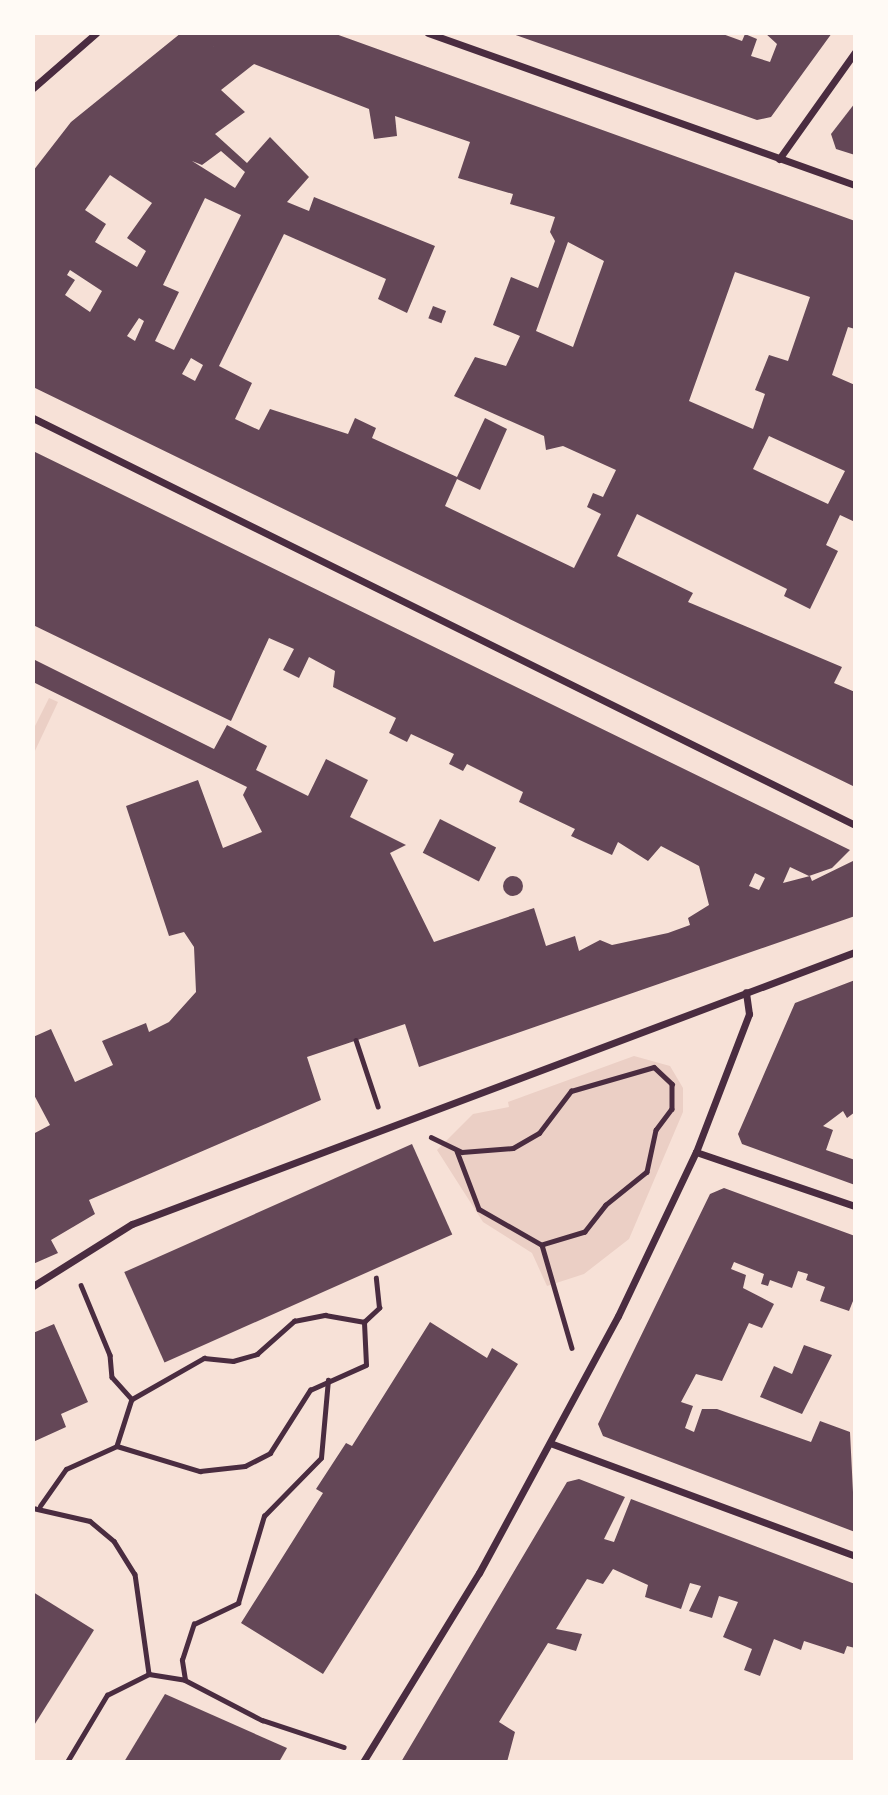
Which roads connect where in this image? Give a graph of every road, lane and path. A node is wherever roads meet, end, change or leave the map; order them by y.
1 (96, 33) edge
2 (428, 33) edge
3 (855, 52) edge
4 (33, 88) edge
5 (779, 159) junction
6 (855, 185) edge
7 (33, 418) edge
8 (855, 825) edge
9 (855, 952) edge
10 (746, 992) junction
11 (356, 1041) dead end
12 (386, 1125) junction
13 (441, 1144) dead end
14 (457, 1150) junction
15 (696, 1152) junction
16 (855, 1206) edge
17 (541, 1245) junction
18 (73, 1264) junction
19 (376, 1278) dead end
20 (33, 1286) edge
21 (364, 1322) junction
22 (328, 1380) junction
23 (582, 1384) junction
24 (132, 1399) junction
25 (550, 1443) junction
26 (117, 1446) junction
27 (40, 1506) junction
28 (33, 1508) edge
29 (855, 1556) edge
30 (149, 1674) junction
31 (185, 1679) junction
32 (368, 1754) junction
33 (67, 1762) edge
34 (363, 1762) edge

1 - 4 street
2 - 5 street
3 - 5 street
5 - 6 street
7 - 8 street
9 - 10 street
10 - 12 street
10 - 15 street
11 - 12 path
12 - 18 street
13 - 14 path
14 - 17 path
14 - 17 path
15 - 16 street
15 - 23 street
17 - 23 path
18 - 20 street
18 - 24 path
19 - 21 path
21 - 22 path
21 - 24 path
22 - 26 path
22 - 31 path
23 - 25 street
24 - 26 path
25 - 29 street
25 - 32 street
26 - 27 path
27 - 28 path
27 - 30 path
30 - 31 path
30 - 33 path
31 - 32 path
32 - 34 street

